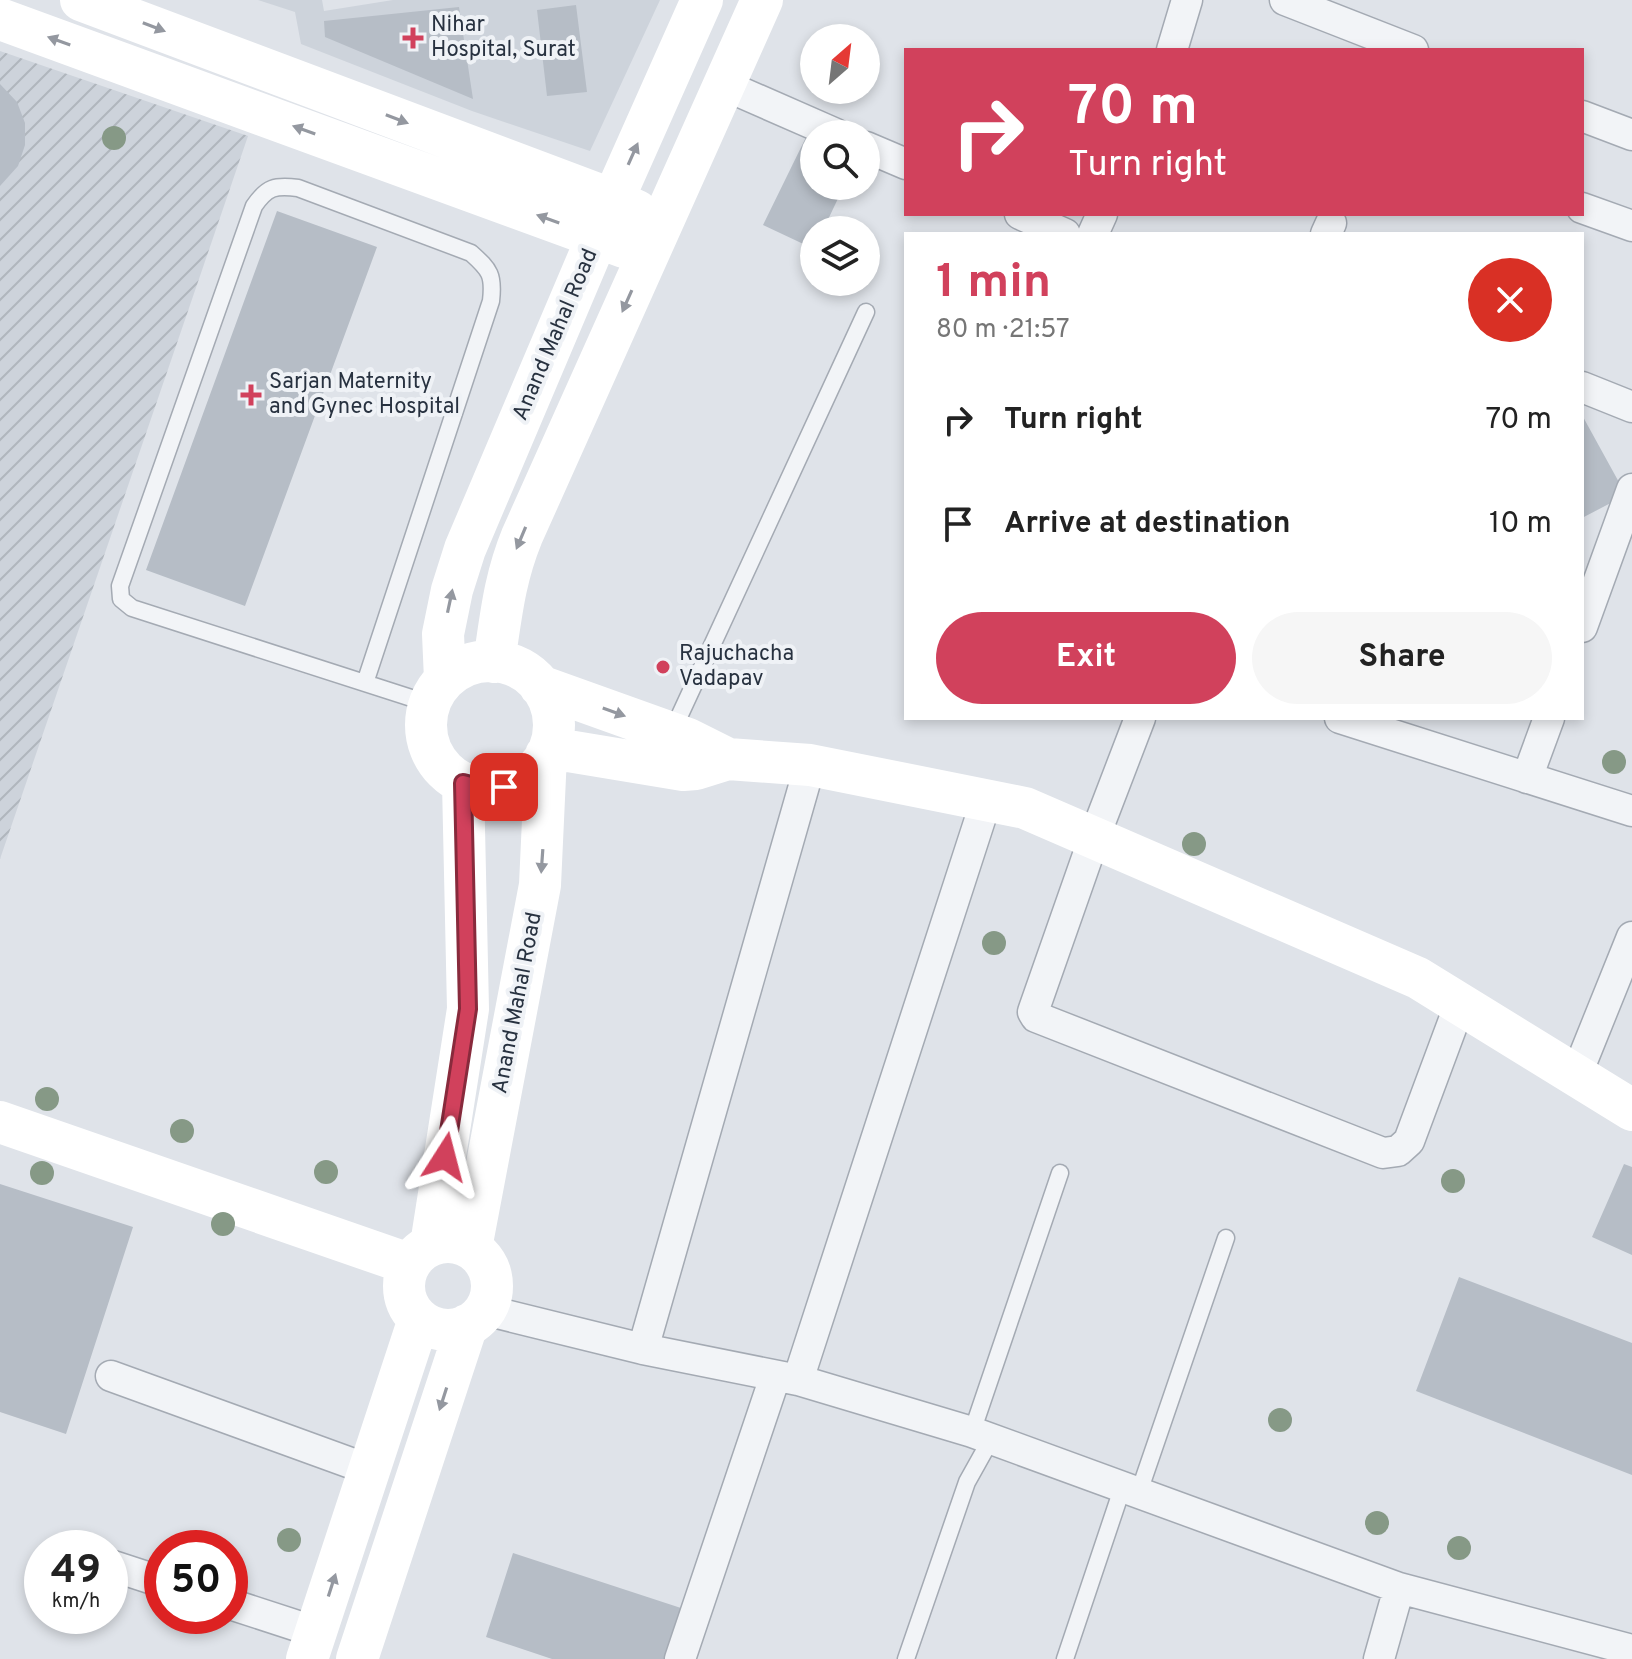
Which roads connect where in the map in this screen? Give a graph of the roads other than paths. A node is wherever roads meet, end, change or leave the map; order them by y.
1 (81, 0) edge
2 (702, 0) edge
3 (762, 0) edge
4 (1187, 0) edge
5 (1285, 0) edge
6 (0, 19) edge
7 (1173, 48) edge
8 (1403, 48) edge
9 (724, 85) junction
10 (1584, 117) edge
11 (804, 120) edge
12 (1632, 135) edge
13 (880, 153) edge
14 (904, 163) edge
15 (1584, 209) edge
16 (1024, 216) edge
17 (605, 218) junction
18 (1632, 226) edge
19 (1060, 232) edge
20 (655, 239) junction
21 (866, 312) dead end
22 (1584, 388) edge
23 (1632, 407) edge
24 (1632, 489) edge
25 (1584, 621) edge
26 (494, 662) junction
27 (365, 683) junction
28 (540, 686) junction
29 (437, 691) junction
30 (1139, 720) edge
31 (1346, 720) edge
32 (1548, 720) edge
33 (672, 733) junction
34 (548, 751) junction
35 (728, 759) junction
36 (810, 765) junction
37 (1527, 778) junction
38 (463, 783) junction
39 (986, 801) junction
40 (1632, 811) edge
41 (1094, 838) junction
42 (1632, 937) edge
43 (1460, 1004) junction
44 (1576, 1076) junction
45 (1632, 1110) edge
46 (0, 1122) edge
47 (1060, 1173) dead end
48 (1226, 1238) dead end
49 (437, 1252) junction
50 (476, 1317) junction
51 (419, 1319) junction
52 (643, 1349) junction
53 (111, 1376) dead end
54 (786, 1379) junction
55 (982, 1435) junction
56 (370, 1470) junction
57 (1131, 1489) junction
58 (1399, 1588) junction
59 (248, 1613) edge
60 (311, 1646) edge
61 (1632, 1650) edge
62 (357, 1659) edge
63 (680, 1659) edge
64 (906, 1659) edge
65 (1065, 1659) edge
66 (1379, 1659) edge

1 -> 17 main road
17 -> 2 main road, Anand Mahal Road
3 - 9 main road
4 - 7 street
5 - 8 street
17 -> 6 main road
9 - 11 street
9 - 20 main road
10 - 12 street
13 - 14 street
15 - 18 street
16 - 19 street
17 - 20 main road
29 -> 17 main road, Anand Mahal Road
20 -> 26 main road
21 - 33 lane
22 - 23 street
24 - 25 street
26 - 28 main road
26 - 29 main road
27 - 27 lane
27 - 29 lane
28 -> 33 main road
28 - 34 main road
29 - 38 main road
30 - 41 street
31 - 37 street
32 - 37 street
33 - 35 main road
34 - 35 main road
34 - 38 main road
34 -> 49 main road, Anand Mahal Road
35 - 36 main road
36 - 39 main road
36 - 52 street
37 - 40 street
38 - 49 main road, Anand Mahal Road
39 - 41 main road
39 - 54 street
41 - 43 main road
41 - 43 street
42 - 44 street
43 - 44 main road
44 - 45 main road
46 - 49 main road
47 - 55 lane
48 - 57 lane
49 - 50 main road
49 - 51 main road
50 - 51 main road
50 - 52 street
50 -> 62 main road
51 - 56 main road
52 - 54 street
53 - 56 street
54 - 55 street
54 - 63 street
55 - 57 street
55 - 64 lane
60 -> 56 main road
57 - 58 street
57 - 65 lane
58 - 61 street
58 - 66 street
59 - 60 street

